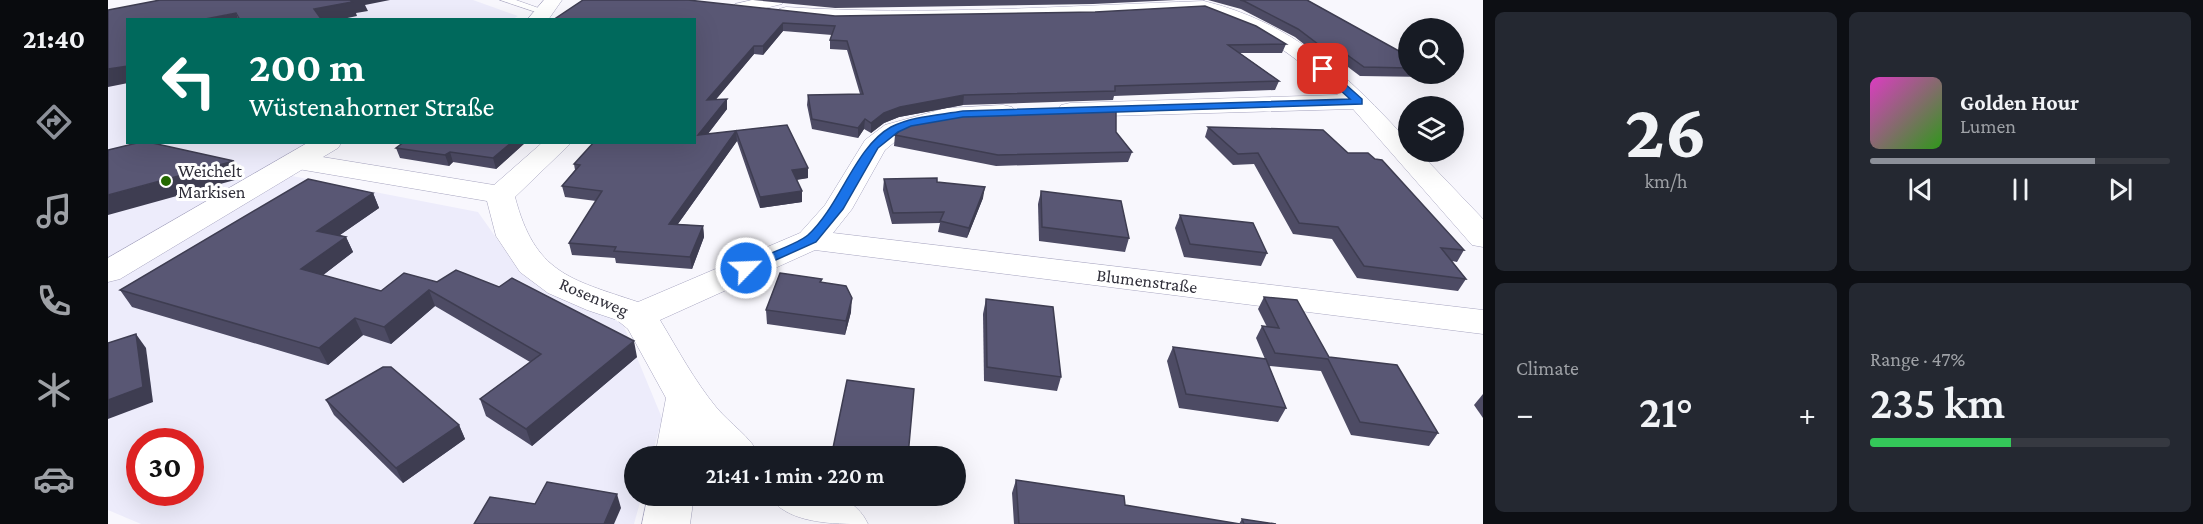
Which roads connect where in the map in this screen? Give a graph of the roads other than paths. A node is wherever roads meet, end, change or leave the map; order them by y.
1 (505, 0) edge
2 (776, 0) edge
3 (1178, 0) edge
4 (721, 6) edge
5 (1204, 6) junction
6 (741, 8) junction
7 (545, 10) edge
8 (1359, 102) junction
9 (326, 144) edge
10 (557, 144) edge
11 (298, 161) junction
12 (501, 195) junction
13 (1483, 238) edge
14 (811, 240) junction
15 (108, 272) edge
16 (637, 316) junction
17 (1483, 322) edge
18 (686, 398) junction
19 (679, 446) edge
20 (725, 446) edge
21 (669, 506) edge
22 (811, 506) edge
23 (666, 524) edge
24 (844, 524) edge

1 - 7 lane
2 - 6 street
3 - 5 street
4 - 6 street
5 - 6 street
5 - 8 street
8 - 13 street
8 - 14 street
9 - 11 street
10 - 12 street
11 - 12 street
11 - 15 street
12 - 16 street, Rosenweg
14 - 16 street
14 - 17 street, Blumenstraße
16 - 18 street, Rosenweg
18 - 19 street
18 - 20 street, Rosenweg
21 - 23 street
22 - 24 street

